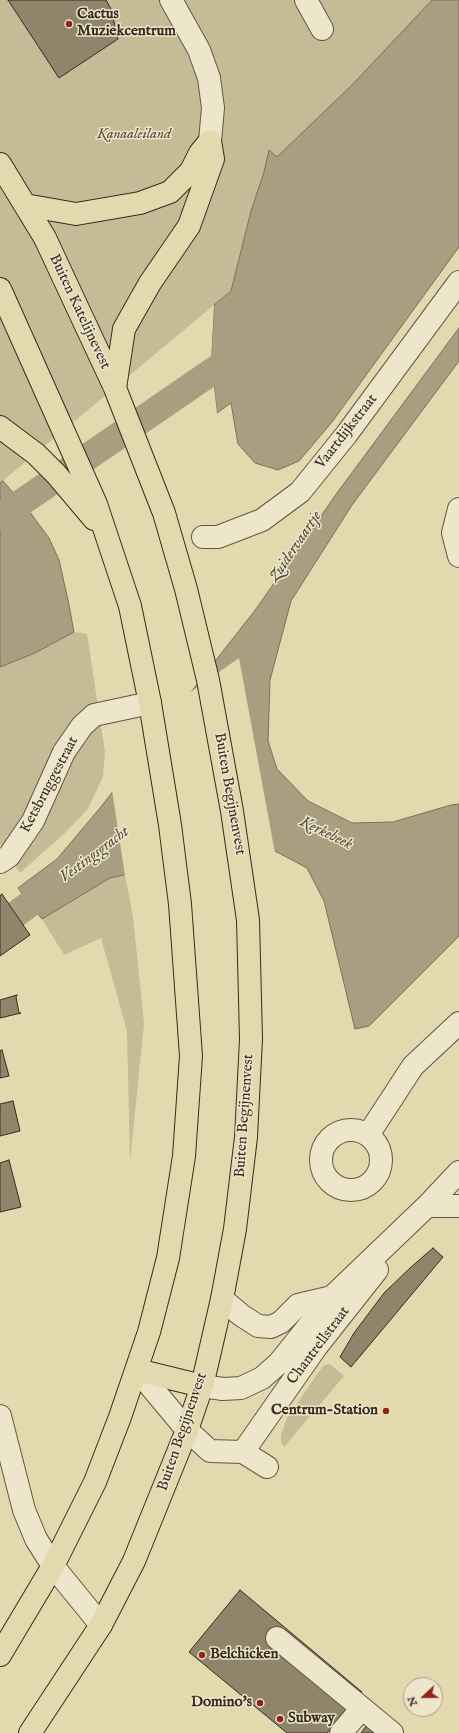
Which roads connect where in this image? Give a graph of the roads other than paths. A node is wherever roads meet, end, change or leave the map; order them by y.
1 (171, 0) edge
2 (306, 0) edge
3 (322, 29) dead end
4 (210, 141) junction
5 (0, 164) edge
6 (25, 205) junction
7 (459, 282) edge
8 (0, 289) edge
9 (115, 388) junction
10 (0, 427) edge
11 (146, 466) joint
12 (91, 507) junction
13 (459, 510) edge
14 (202, 537) dead end
15 (459, 556) edge
16 (152, 711) junction
17 (0, 862) edge
18 (459, 1023) edge
19 (368, 1135) dead end
20 (459, 1172) edge
21 (427, 1206) junction
22 (459, 1206) edge
23 (332, 1297) junction
24 (222, 1299) junction
25 (137, 1370) junction
26 (202, 1386) junction
27 (0, 1416) edge
28 (187, 1430) junction
29 (243, 1452) junction
30 (267, 1467) dead end
31 (52, 1566) junction
32 (101, 1625) junction
33 (277, 1638) dead end
34 (0, 1655) edge
35 (362, 1708) junction
36 (30, 1733) edge
37 (341, 1733) edge
38 (392, 1733) edge

1 - 4 street
2 - 3 street
4 - 6 main road
4 - 9 main road
5 - 6 main road, Buiten Katelijnevest
6 - 9 main road, Buiten Katelijnevest
7 - 14 street, Vaartdijkstraat
8 - 12 main road
9 - 11 main road, Buiten Katelijnevest
10 - 12 main road
11 - 24 main road, Buiten Begijnenvest
12 - 16 main road
13 - 15 street
16 - 17 street, Ketsbruggestraat
16 - 25 main road
18 - 19 street
20 - 21 street, Chantrellstraat
21 - 22 street
21 - 23 street, Chantrellstraat
21 - 29 street, Chantrellstraat
23 - 24 street
23 - 26 street, Chantrellstraat
24 - 26 main road, Buiten Begijnenvest
25 - 26 main road
25 - 28 street
25 - 31 main road
26 - 28 main road, Buiten Begijnenvest
27 - 31 street
28 - 29 street
28 - 32 main road, Buiten Begijnenvest
29 - 30 street
31 - 32 street
31 - 34 main road
32 - 36 main road, Buiten Begijnenvest
33 - 35 street
35 - 37 street
35 - 38 street

